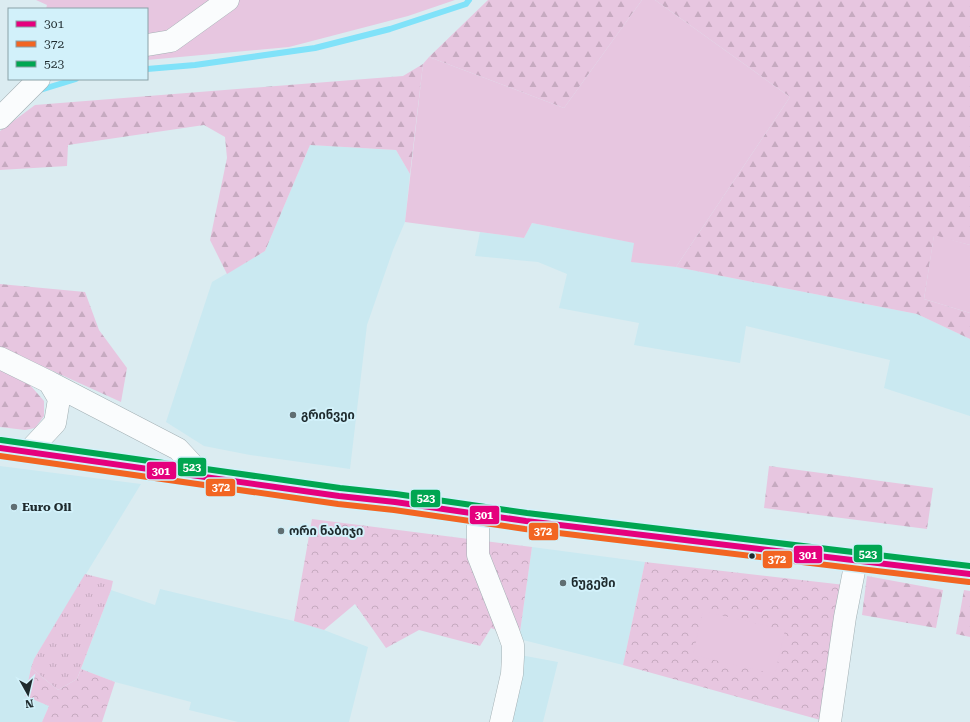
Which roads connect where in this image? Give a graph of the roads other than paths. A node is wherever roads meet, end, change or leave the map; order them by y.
1 (228, 0) edge
2 (148, 45) edge
3 (38, 80) edge
4 (0, 118) edge
5 (0, 358) edge
6 (49, 382) junction
7 (0, 448) edge
8 (28, 452) junction
9 (204, 477) junction
10 (478, 514) junction
11 (856, 561) junction
12 (970, 574) edge
13 (501, 722) edge
14 (830, 722) edge

1 - 2 main road
3 - 4 main road
5 - 6 main road
6 - 8 main road
6 - 9 main road
7 - 8 main road
8 - 9 main road
9 - 10 main road
10 - 11 main road
10 - 13 main road
11 - 12 main road
11 - 14 main road

